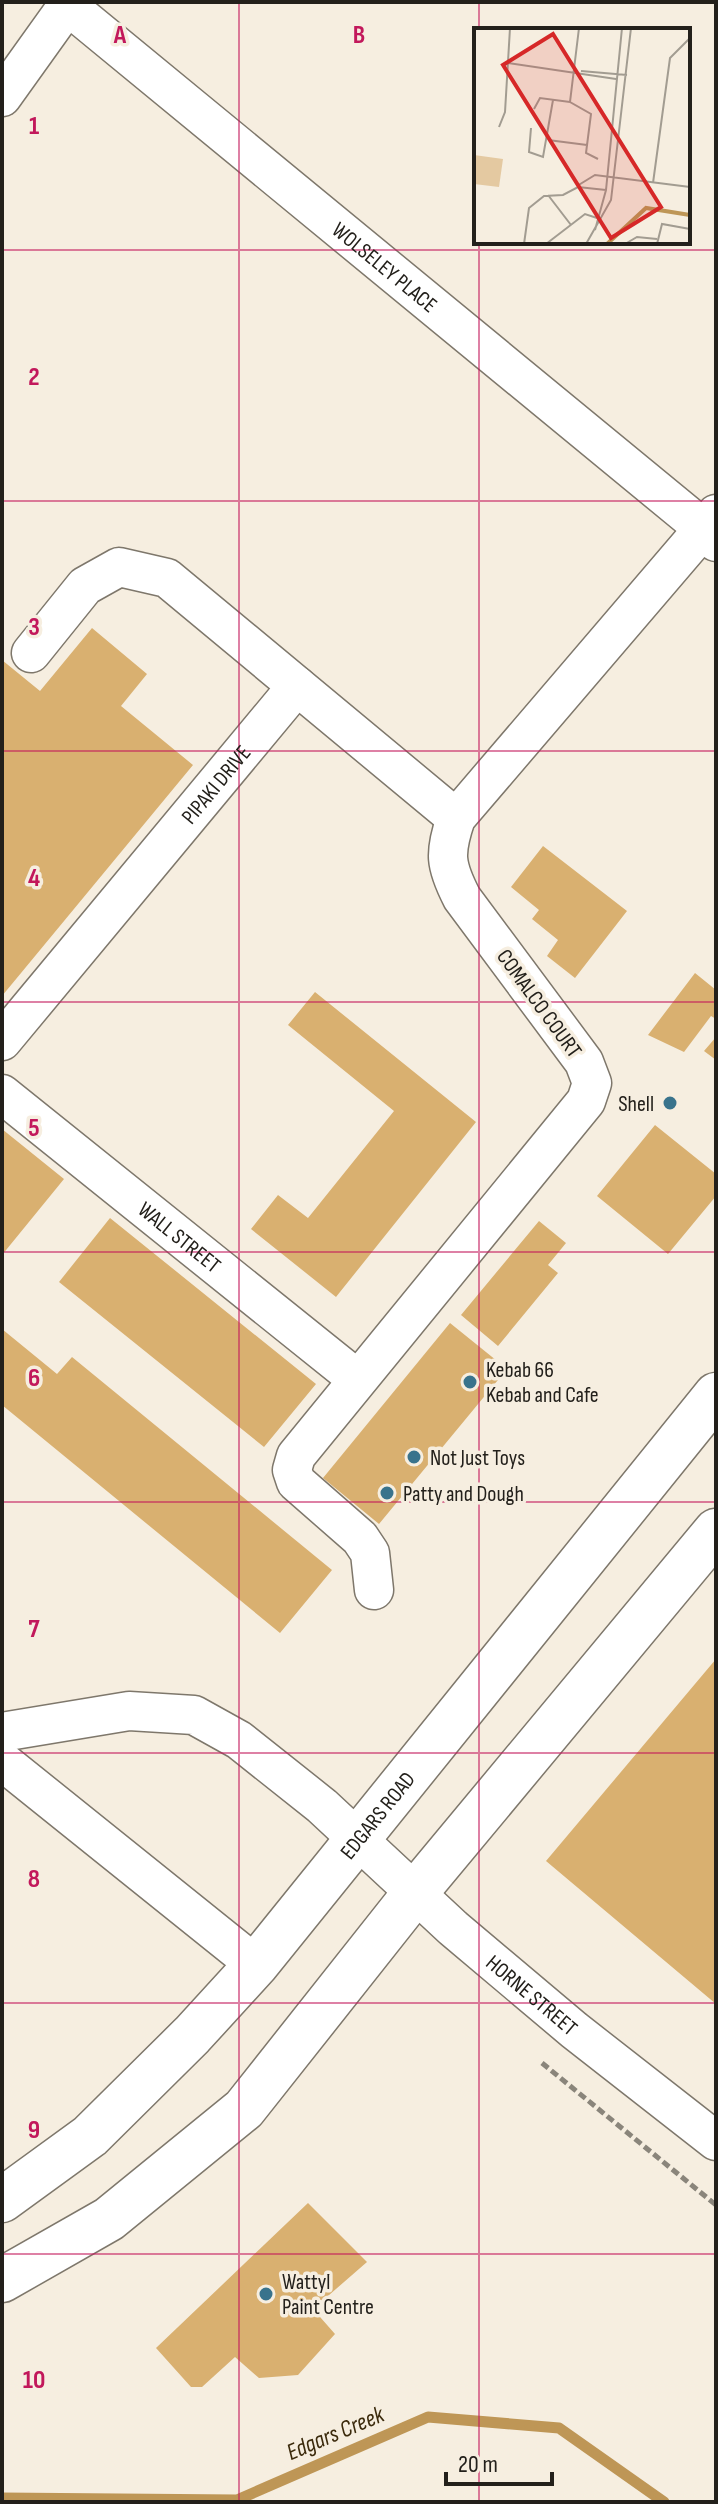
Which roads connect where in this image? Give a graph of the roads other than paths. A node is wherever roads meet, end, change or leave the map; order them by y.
1 (68, 4) edge
2 (2, 97) edge
3 (713, 530) edge
4 (31, 653) dead end
5 (297, 686) junction
6 (456, 818) junction
7 (2, 1041) edge
8 (2, 1094) edge
9 (357, 1379) junction
10 (716, 1395) edge
11 (716, 1531) edge
12 (374, 1590) dead end
13 (2, 1732) edge
14 (2, 1761) edge
15 (358, 1838) junction
16 (415, 1893) junction
17 (256, 1965) junction
18 (716, 2141) edge
19 (2, 2200) edge
20 (2, 2280) edge

1 - 2 street
1 - 3 street, WOLSELEY PLACE
3 - 6 street, COMALCO COURT
4 - 5 street
5 - 6 street
5 - 7 street, PIPAKI DRIVE
6 - 9 street, COMALCO COURT
8 - 9 street, WALL STREET
9 - 12 street, COMALCO COURT
10 - 15 main road, EDGARS ROAD
11 - 16 main road
13 - 15 street, HORNE STREET
14 - 17 street
15 - 16 street, HORNE STREET
15 - 17 main road, EDGARS ROAD
16 - 18 street, HORNE STREET
16 - 20 main road
17 - 19 main road, EDGARS ROAD

